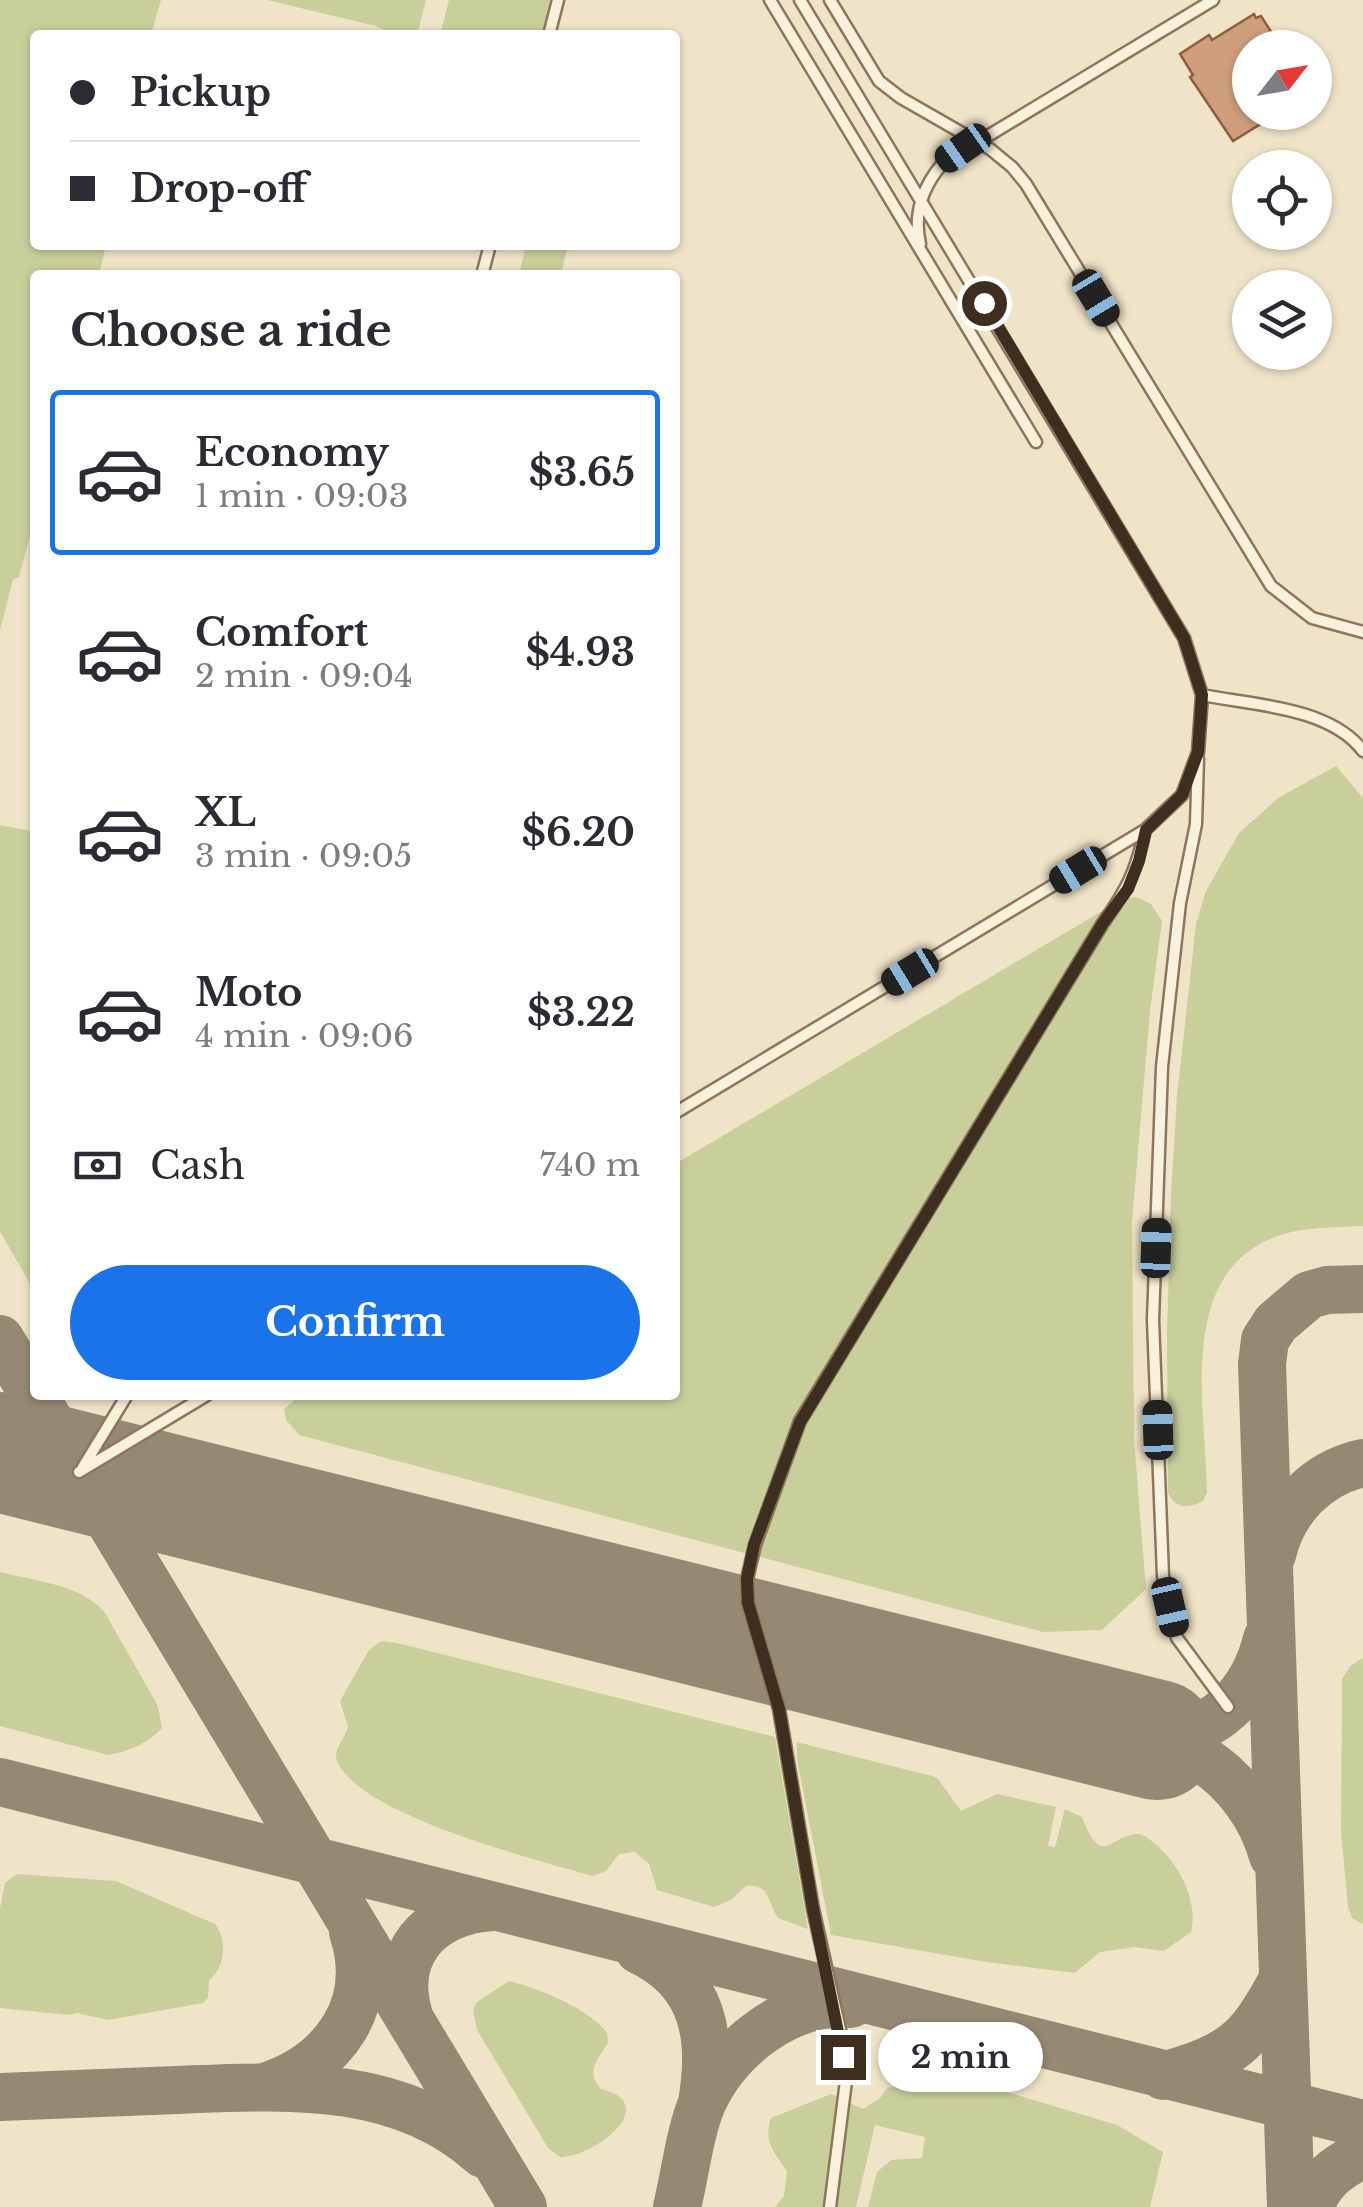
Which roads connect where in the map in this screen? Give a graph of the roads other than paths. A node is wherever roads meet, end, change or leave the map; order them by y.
1 (558, 0) edge
2 (770, 0) edge
3 (800, 0) edge
4 (830, 0) edge
5 (1213, 0) edge
6 (549, 30) edge
7 (976, 141) junction
8 (921, 199) junction
9 (921, 250) junction
10 (1036, 442) dead end
11 (1363, 632) edge
12 (1202, 695) junction
13 (1363, 751) edge
14 (1198, 752) junction
15 (1146, 830) junction
16 (680, 1110) edge
17 (124, 1400) edge
18 (199, 1400) edge
19 (1228, 1707) dead end
20 (830, 2207) edge

1 - 6 lane
2 - 9 lane
3 - 8 lane
4 - 7 lane
5 - 7 lane
7 - 8 lane
7 - 11 lane
8 - 9 lane
8 - 12 lane
9 - 10 lane
12 - 13 lane
12 - 14 lane
14 - 15 lane
14 - 19 lane
15 - 16 lane
15 - 20 lane
17 - 18 lane

